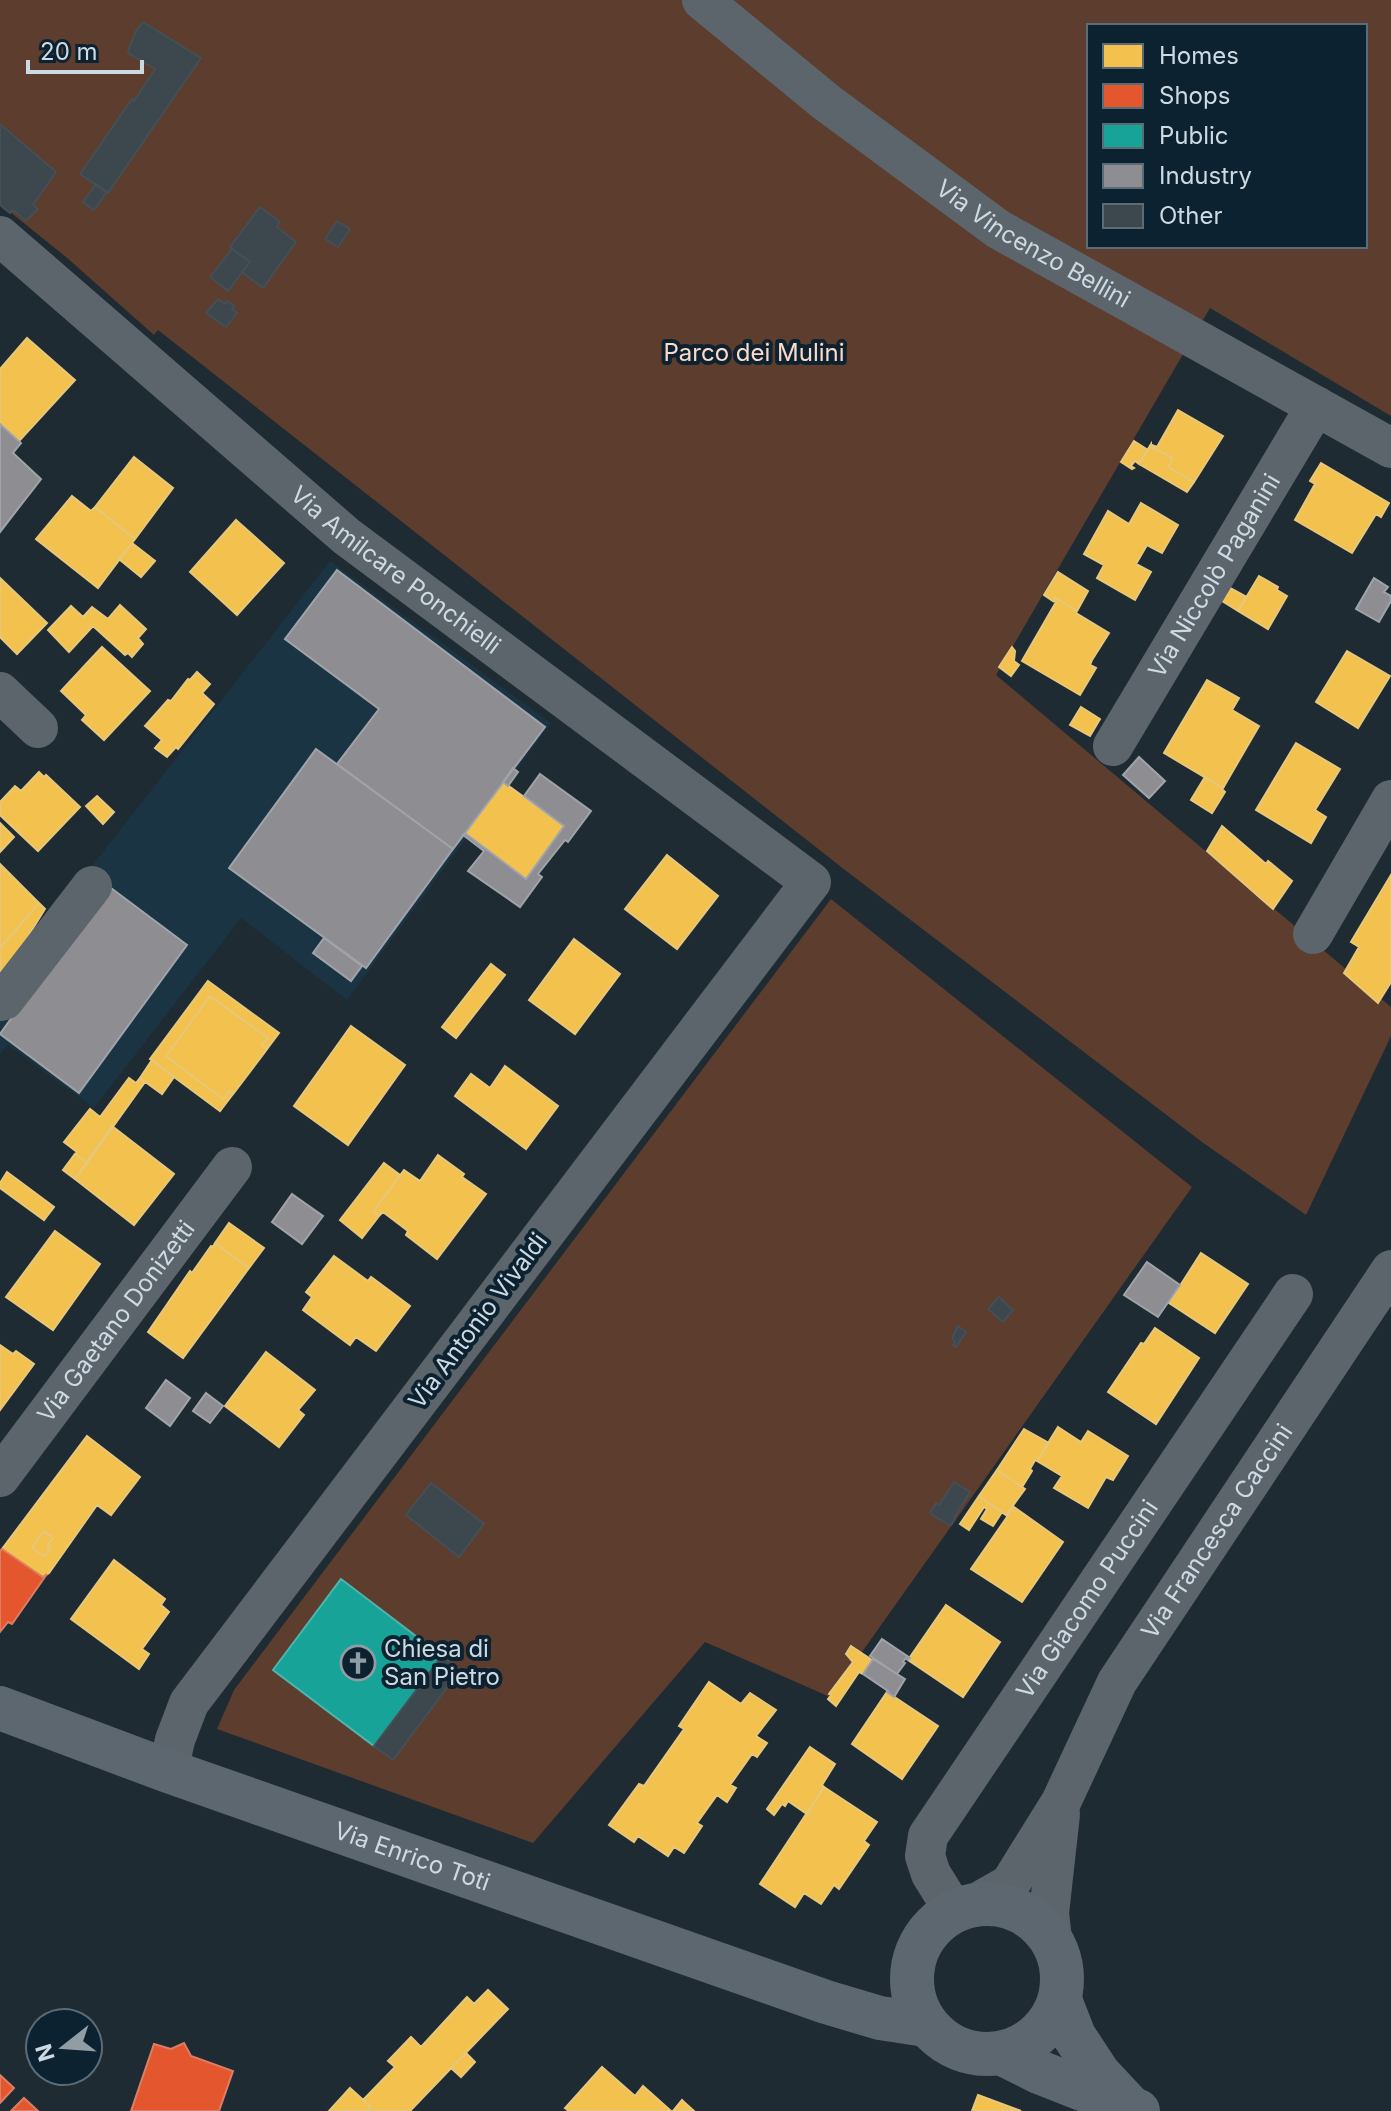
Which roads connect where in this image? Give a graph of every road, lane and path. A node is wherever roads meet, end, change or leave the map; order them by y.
1 (702, 0) edge
2 (0, 236) edge
3 (1316, 406) junction
4 (1391, 448) edge
5 (0, 692) edge
6 (38, 728) dead end
7 (1113, 746) dead end
8 (1391, 800) edge
9 (811, 882) joint
10 (92, 886) dead end
11 (1313, 934) dead end
12 (0, 1001) edge
13 (232, 1167) dead end
14 (1391, 1270) edge
15 (1293, 1294) dead end
16 (0, 1477) edge
17 (0, 1708) edge
18 (168, 1771) junction
19 (1061, 1802) junction
20 (964, 1908) junction
21 (1052, 1939) junction
22 (913, 1961) junction
23 (1060, 2000) junction
24 (826, 2002) junction
25 (926, 2025) junction
26 (1003, 2054) junction
27 (1134, 2110) edge

1 - 3 street, Via Vincenzo Bellini
2 - 9 street, Via Amilcare Ponchielli
3 - 4 street, Via Vincenzo Bellini
3 - 7 street, Via Niccolò Paganini
5 - 6 street
8 - 11 street
9 - 18 street, Via Antonio Vivaldi
10 - 12 street
13 - 16 street, Via Gaetano Donizetti
14 - 19 street, Via Francesca Caccini
15 - 20 street, Via Giacomo Puccini
17 - 18 street, Via Enrico Toti
18 - 24 street, Via Enrico Toti
19 - 20 street, Via Francesca Caccini
19 - 21 street, Via Francesca Caccini
20 - 21 street
20 - 22 street
21 - 23 street
22 - 24 street
22 - 25 street
23 - 26 street
23 - 27 street
24 - 25 street, Via Enrico Toti
25 - 26 street
26 - 27 street

